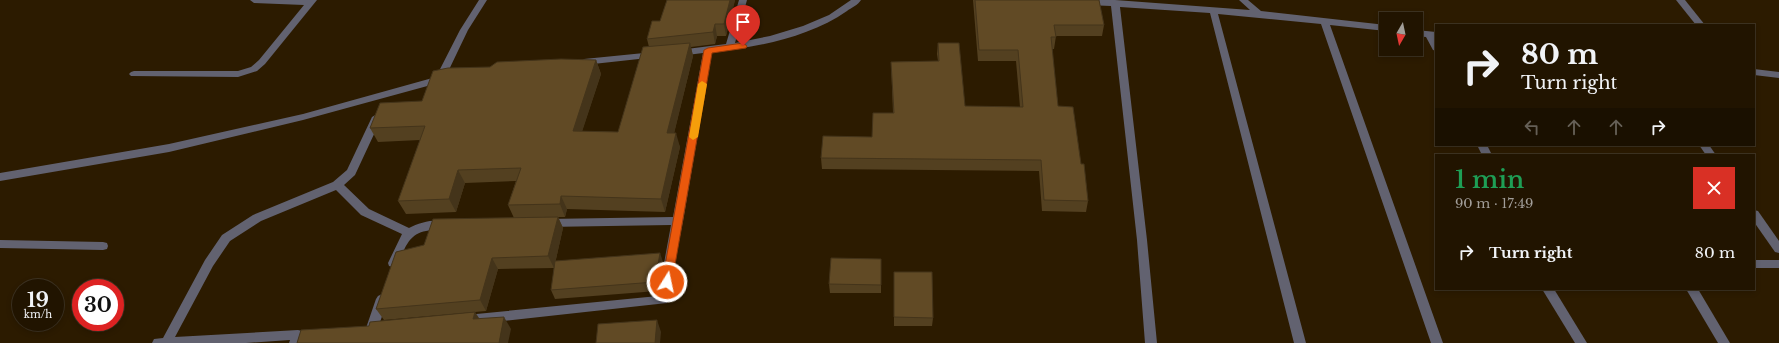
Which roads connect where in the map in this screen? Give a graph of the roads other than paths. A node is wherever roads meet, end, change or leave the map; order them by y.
1 (254, 0) edge
2 (483, 0) edge
3 (743, 0) edge
4 (857, 0) edge
5 (1243, 0) edge
6 (1680, 0) edge
7 (312, 1) edge
8 (1081, 2) edge
9 (1115, 3) junction
10 (1213, 10) junction
11 (1259, 14) junction
12 (1324, 20) junction
13 (1700, 24) edge
14 (1379, 27) edge
15 (1423, 34) edge
16 (1433, 35) edge
17 (729, 48) junction
18 (708, 50) junction
19 (575, 62) edge
20 (1755, 72) edge
21 (134, 74) dead end
22 (1779, 75) edge
23 (455, 77) edge
24 (439, 80) junction
25 (388, 95) junction
26 (0, 176) edge
27 (336, 185) junction
28 (1755, 215) edge
29 (678, 221) junction
30 (536, 223) edge
31 (458, 224) edge
32 (408, 232) junction
33 (0, 244) edge
34 (103, 246) dead end
35 (1779, 249) edge
36 (1755, 264) edge
37 (1779, 264) edge
38 (390, 273) edge
39 (386, 287) edge
40 (1549, 290) edge
41 (1693, 290) edge
42 (459, 320) edge
43 (372, 328) edge
44 (313, 334) edge
45 (296, 339) edge
46 (164, 343) edge
47 (1151, 343) edge
48 (1300, 343) edge
49 (1437, 343) edge
50 (1581, 343) edge
51 (1724, 343) edge

1 - 7 street
2 - 24 street
3 - 17 street
4 - 17 street
5 - 11 street
6 - 13 street
7 - 21 street
8 - 9 street
9 - 10 street
9 - 47 street
10 - 11 street
10 - 48 street
11 - 12 street
12 - 14 street
12 - 49 street
15 - 16 street
17 - 18 street
18 - 19 street
18 - 29 street
20 - 22 street
23 - 24 street
24 - 25 street
25 - 26 street
25 - 27 street
27 - 32 street
27 - 46 street
28 - 35 street
29 - 30 street
29 - 42 street
31 - 32 street
32 - 38 street
33 - 34 street
36 - 37 street
39 - 43 street
40 - 50 street
41 - 51 street
44 - 45 street
45 - 46 street

